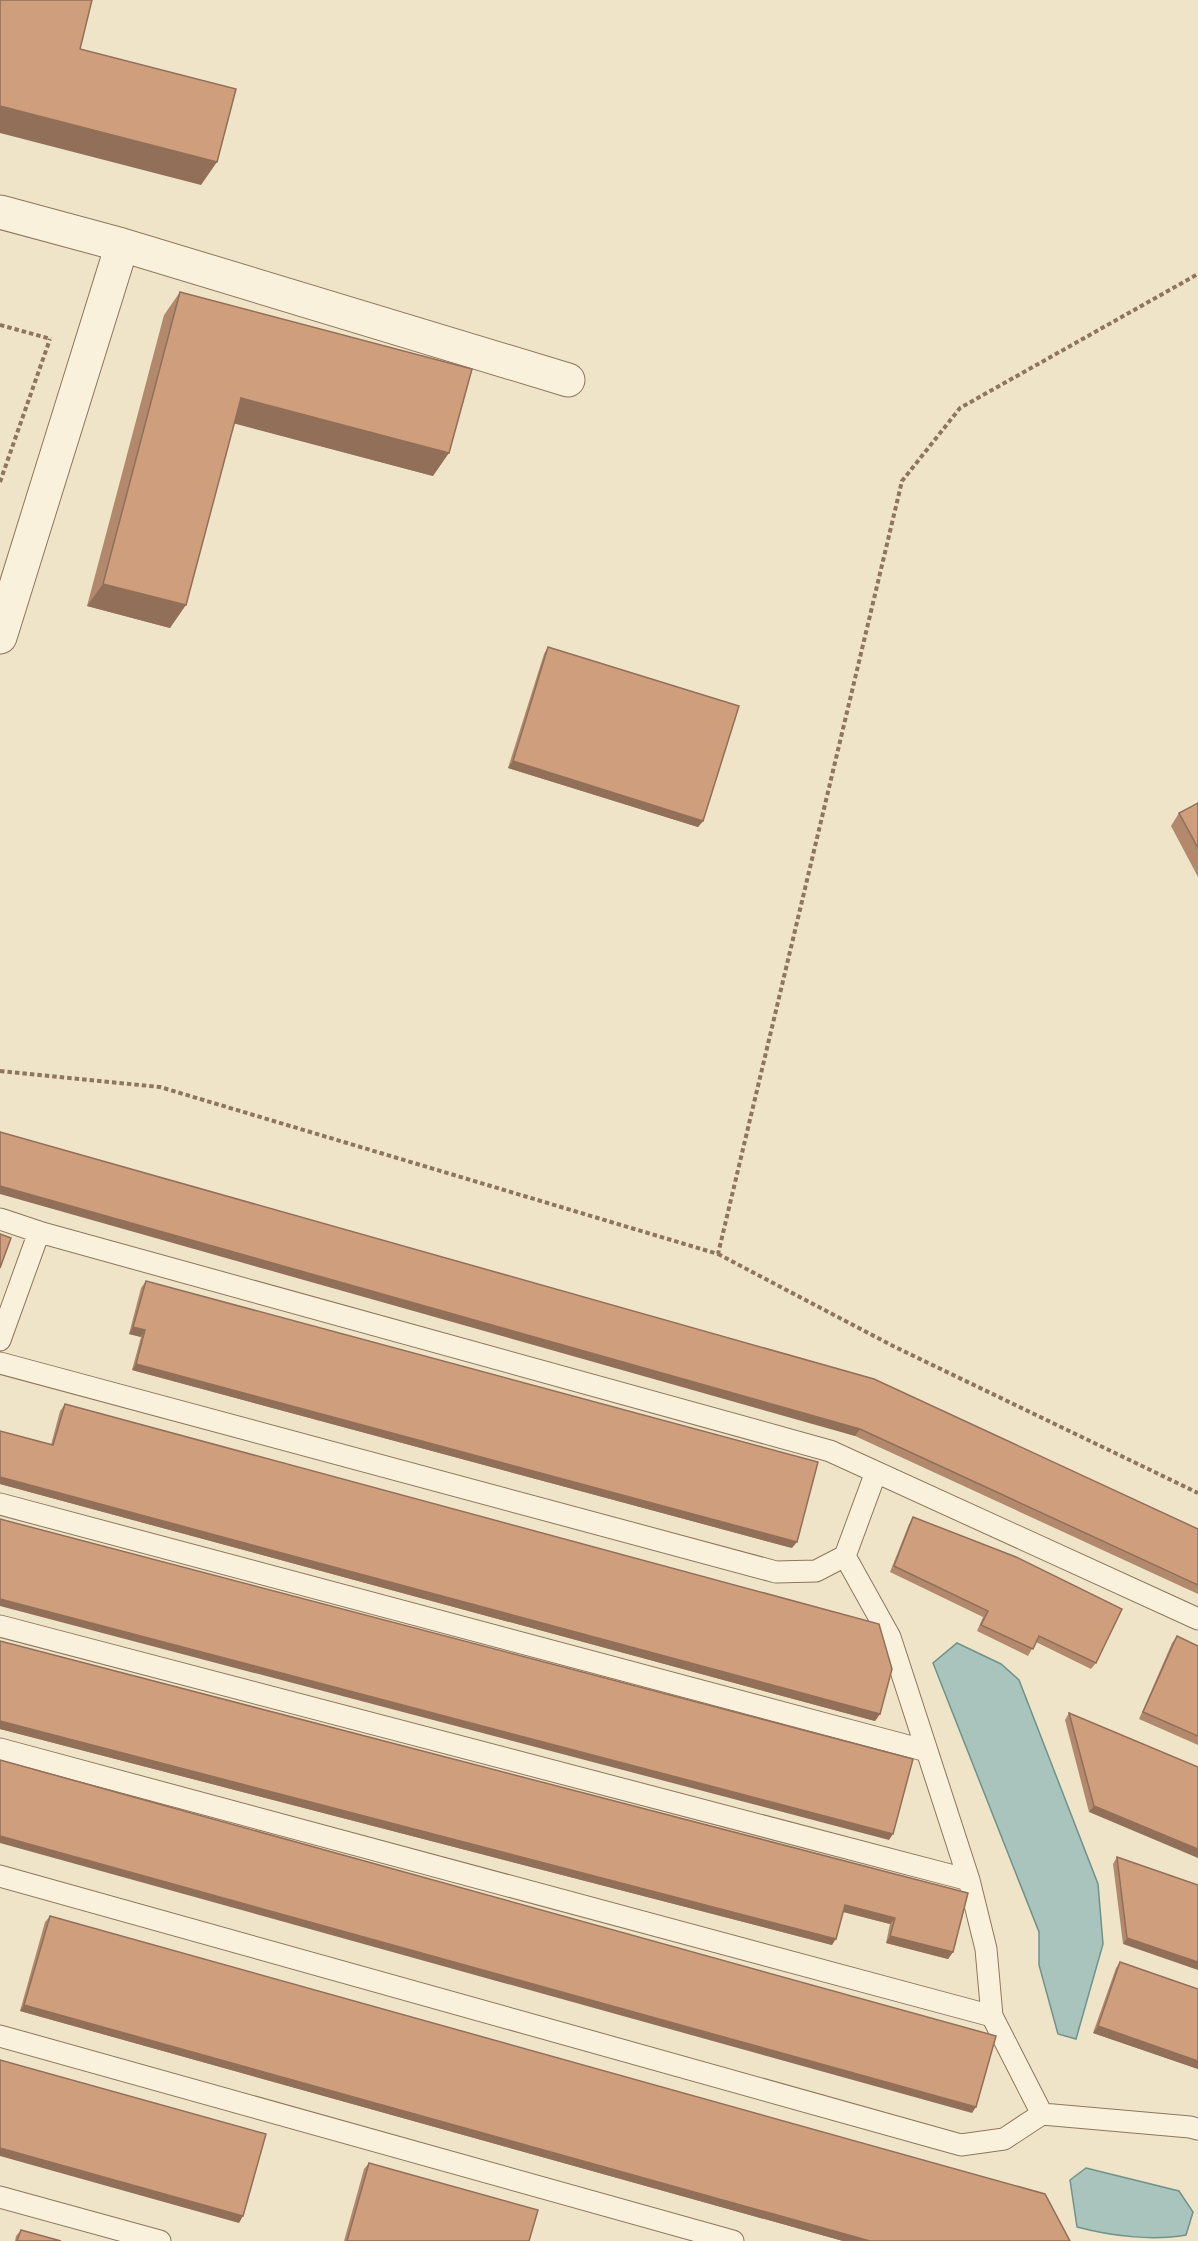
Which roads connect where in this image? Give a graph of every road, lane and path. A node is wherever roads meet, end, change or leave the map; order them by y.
1 (0, 212) edge
2 (122, 245) junction
3 (1198, 274) edge
4 (0, 325) edge
5 (50, 339) junction
6 (89, 350) junction
7 (568, 380) dead end
8 (0, 482) edge
9 (0, 637) edge
10 (0, 1071) edge
11 (0, 1219) edge
12 (39, 1232) junction
13 (717, 1254) junction
14 (0, 1340) edge
15 (0, 1363) edge
16 (876, 1472) junction
17 (1198, 1493) edge
18 (0, 1504) edge
19 (845, 1556) junction
20 (1198, 1619) edge
21 (0, 1626) edge
22 (0, 1749) edge
23 (927, 1751) junction
24 (0, 1876) edge
25 (969, 1880) junction
26 (992, 2016) junction
27 (0, 2036) edge
28 (1042, 2114) junction
29 (1198, 2129) edge
30 (0, 2197) edge
31 (160, 2241) edge
32 (733, 2241) edge

1 - 2 street
2 - 6 street
2 - 7 street
3 - 13 path
4 - 5 path
5 - 6 path
5 - 8 path
6 - 9 street
10 - 13 path
11 - 12 lane
12 - 14 lane
12 - 16 lane
13 - 17 path
15 - 19 lane
16 - 19 lane
16 - 20 lane
18 - 23 lane
19 - 23 lane
21 - 25 lane
22 - 26 lane
23 - 25 lane
24 - 28 lane
25 - 26 lane
26 - 28 lane
27 - 32 lane
28 - 29 lane
30 - 31 lane

